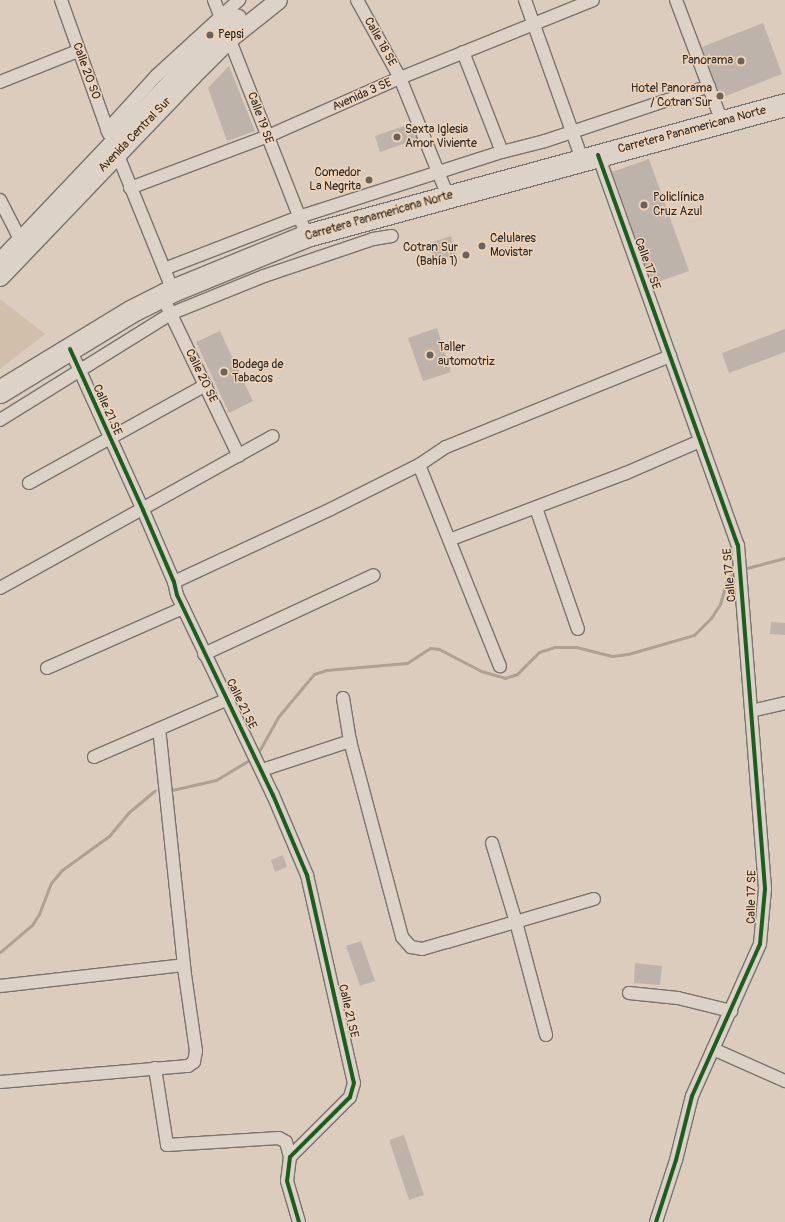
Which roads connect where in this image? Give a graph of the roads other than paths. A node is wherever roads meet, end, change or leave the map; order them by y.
1 (61, 0) edge
2 (214, 0) edge
3 (240, 0) edge
4 (259, 0) edge
5 (278, 0) edge
6 (357, 0) edge
7 (525, 0) edge
8 (593, 0) edge
9 (676, 0) edge
10 (533, 24) junction
11 (226, 27) junction
12 (78, 51) junction
13 (464, 52) junction
14 (400, 78) junction
15 (0, 82) edge
16 (709, 86) junction
17 (785, 105) edge
18 (722, 122) junction
19 (572, 132) junction
20 (266, 137) junction
21 (112, 141) junction
22 (502, 152) junction
23 (590, 157) junction
24 (440, 172) junction
25 (130, 188) junction
26 (448, 196) junction
27 (0, 200) edge
28 (363, 220) junction
29 (303, 226) junction
30 (392, 236) dead end
31 (20, 239) junction
32 (373, 239) junction
33 (0, 261) edge
34 (164, 269) junction
35 (0, 277) edge
36 (168, 300) junction
37 (70, 349) junction
38 (670, 356) junction
39 (78, 370) junction
40 (206, 385) junction
41 (0, 392) edge
42 (0, 420) edge
43 (273, 436) dead end
44 (109, 440) junction
45 (700, 441) junction
46 (239, 456) junction
47 (419, 465) junction
48 (29, 483) dead end
49 (536, 508) junction
50 (143, 510) junction
51 (450, 540) junction
52 (374, 575) dead end
53 (174, 582) junction
54 (0, 588) edge
55 (183, 608) junction
56 (578, 629) dead end
57 (204, 654) junction
58 (500, 666) dead end
59 (47, 668) dead end
60 (343, 698) dead end
61 (228, 699) junction
62 (785, 703) edge
63 (751, 711) junction
64 (159, 729) junction
65 (350, 741) junction
66 (94, 757) dead end
67 (262, 770) junction
68 (492, 843) dead end
69 (594, 898) dead end
70 (516, 922) junction
71 (184, 965) junction
72 (0, 986) edge
73 (629, 992) dead end
74 (731, 1011) junction
75 (546, 1035) dead end
76 (714, 1049) junction
77 (155, 1068) junction
78 (785, 1081) edge
79 (0, 1082) edge
80 (290, 1157) junction
81 (299, 1222) edge
82 (656, 1222) edge

1 - 12 street, Calle 20 SO
2 - 11 street, Calle 19 SE
3 - 11 street
4 - 11 street, Avenida Central Sur
5 - 11 street, Avenida Central Sur
6 - 14 street, Calle 18 SE
7 - 10 street, Calle 17 SE
8 - 10 street, Avenida 3 SE
9 - 16 street
10 - 13 street, Avenida 3 SE
10 - 19 street, Calle 17 SE
11 - 20 street, Calle 19 SE
11 - 21 street, Avenida Central Sur
12 - 15 street
12 - 21 street, Calle 20 SO
13 - 14 street, Avenida 3 SE
13 - 22 street
14 - 20 street, Avenida 3 SE
14 - 24 street, Calle 18 SE
16 - 18 street
16 - 19 street
17 - 18 highway, Carretera Panamericana Norte
18 - 23 highway, Carretera Panamericana Norte
19 - 22 street
19 - 23 street, Calle 17 SE
20 - 25 street, Avenida 3 SE
20 - 29 street, Calle 19 SE
21 - 25 street, Calle 20 SE
21 - 31 street, Avenida Central Sur
21 - 35 street, Avenida Central Sur
22 - 24 street
23 - 26 highway, Carretera Panamericana Norte
23 - 38 street, Calle 17 SE
24 - 26 street, Calle 18 SE
24 - 29 street
25 - 34 street, Calle 20 SE
26 - 28 highway, Carretera Panamericana Norte
27 - 31 street
28 - 29 highway, Carretera Panamericana Norte
28 - 32 street
29 - 34 street
29 - 36 highway, Carretera Panamericana Norte
30 - 32 street
31 - 33 street, Avenida Central Sur
32 - 36 street
34 - 36 street, Calle 20 SE
36 - 37 highway, Carretera Panamericana Norte
36 - 39 street
36 - 40 street, Calle 20 SE
37 - 39 street, Calle 21 SE
37 - 41 highway, Carretera Panamericana Norte
38 - 45 street, Calle 17 SE
38 - 47 street
39 - 42 street
39 - 44 street, Calle 21 SE
40 - 44 street
40 - 46 street, Calle 20 SE
43 - 46 street
44 - 48 street
44 - 50 street, Calle 21 SE
45 - 49 street
45 - 63 street, Calle 17 SE
46 - 50 street
47 - 51 street
47 - 53 street
49 - 51 street
49 - 56 street
50 - 53 street, Calle 21 SE
50 - 54 street
51 - 58 street
52 - 57 street
53 - 55 street, Calle 21 SE
55 - 57 street, Calle 21 SE
55 - 59 street
57 - 61 street, Calle 21 SE
60 - 65 street
61 - 64 street
61 - 67 street, Calle 21 SE
62 - 63 street
63 - 74 street, Calle 17 SE
64 - 66 street
64 - 71 street
65 - 67 street
65 - 70 street
67 - 80 street, Calle 21 SE
68 - 70 street
69 - 70 street
70 - 75 street
71 - 72 street
71 - 77 street
73 - 74 street
74 - 76 street, Calle 17 SE
76 - 78 street
76 - 82 street, Calle 17 SE
77 - 79 street
77 - 80 street
80 - 81 street

